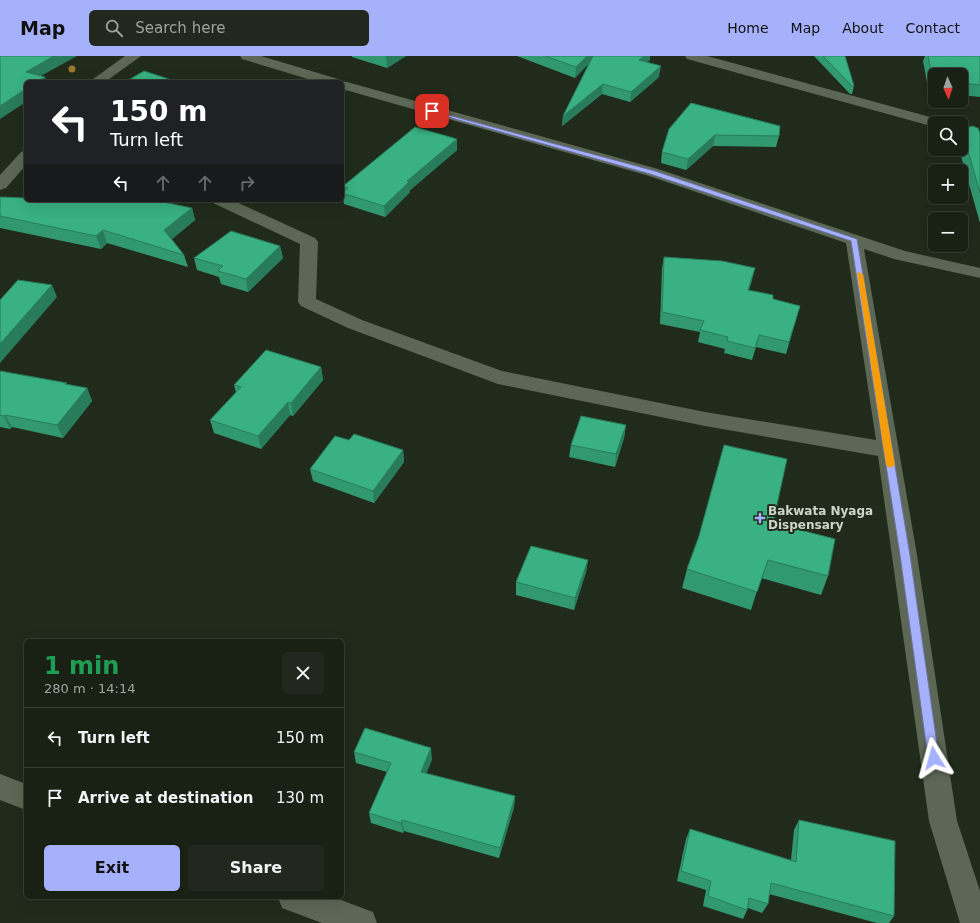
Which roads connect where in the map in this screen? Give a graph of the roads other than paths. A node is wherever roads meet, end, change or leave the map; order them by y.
1 (134, 56) edge
2 (247, 56) edge
3 (692, 56) edge
4 (99, 80) edge
5 (326, 80) edge
6 (344, 86) edge
7 (928, 121) edge
8 (24, 157) edge
9 (0, 185) edge
10 (223, 202) edge
11 (854, 240) junction
12 (980, 273) edge
13 (888, 450) junction
14 (0, 787) edge
15 (24, 796) edge
16 (298, 899) edge
17 (362, 923) edge
18 (975, 923) edge

1 - 4 street
2 - 5 street
3 - 7 street
6 - 11 street
8 - 9 street
10 - 13 street
11 - 12 street
11 - 13 street
13 - 18 street
14 - 15 street
16 - 17 street

